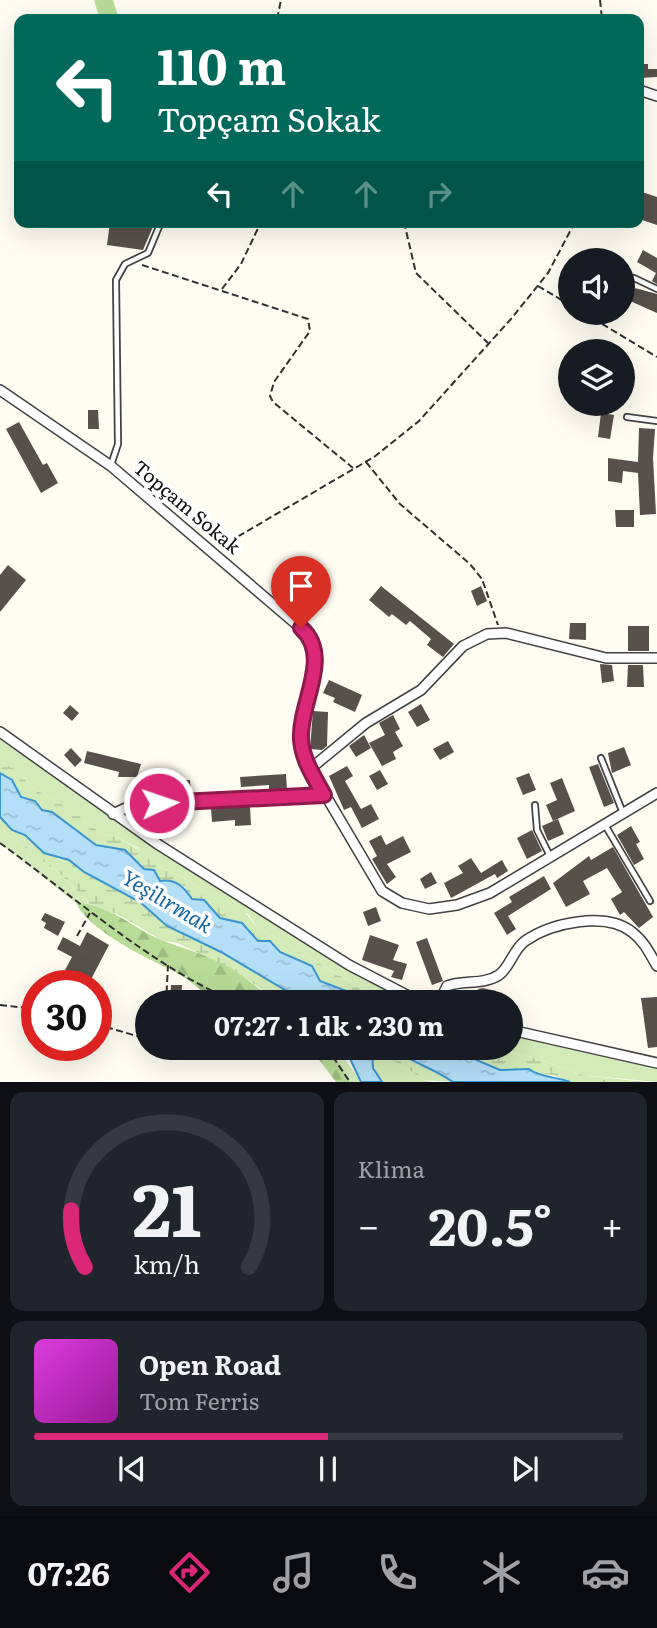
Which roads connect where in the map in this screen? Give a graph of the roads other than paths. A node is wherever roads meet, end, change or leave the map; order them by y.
1 (159, 228) edge
2 (635, 278) edge
3 (657, 289) edge
4 (0, 390) edge
5 (627, 417) dead end
6 (657, 421) edge
7 (111, 466) junction
8 (657, 658) edge
9 (0, 732) edge
10 (601, 758) dead end
11 (310, 769) junction
12 (657, 793) edge
13 (324, 795) junction
14 (536, 805) dead end
15 (113, 814) junction
16 (623, 814) junction
17 (605, 825) junction
18 (551, 857) junction
19 (650, 901) dead end
20 (657, 966) edge
21 (397, 990) edge
22 (445, 990) edge
23 (523, 1033) edge
24 (657, 1063) edge

1 - 7 lane
2 - 3 lane
4 - 7 street, Topçam Sokak
5 - 6 lane
7 - 11 street, Topçam Sokak
8 - 11 street
9 - 15 street
10 - 16 lane
11 - 13 street, Topçam Sokak
12 - 16 street, Topçam Sokak
13 - 15 street
13 - 18 street, Topçam Sokak
14 - 18 lane
15 - 21 street
16 - 17 street, Topçam Sokak
17 - 18 street, Topçam Sokak
17 - 19 lane
20 - 22 street
23 - 24 street

